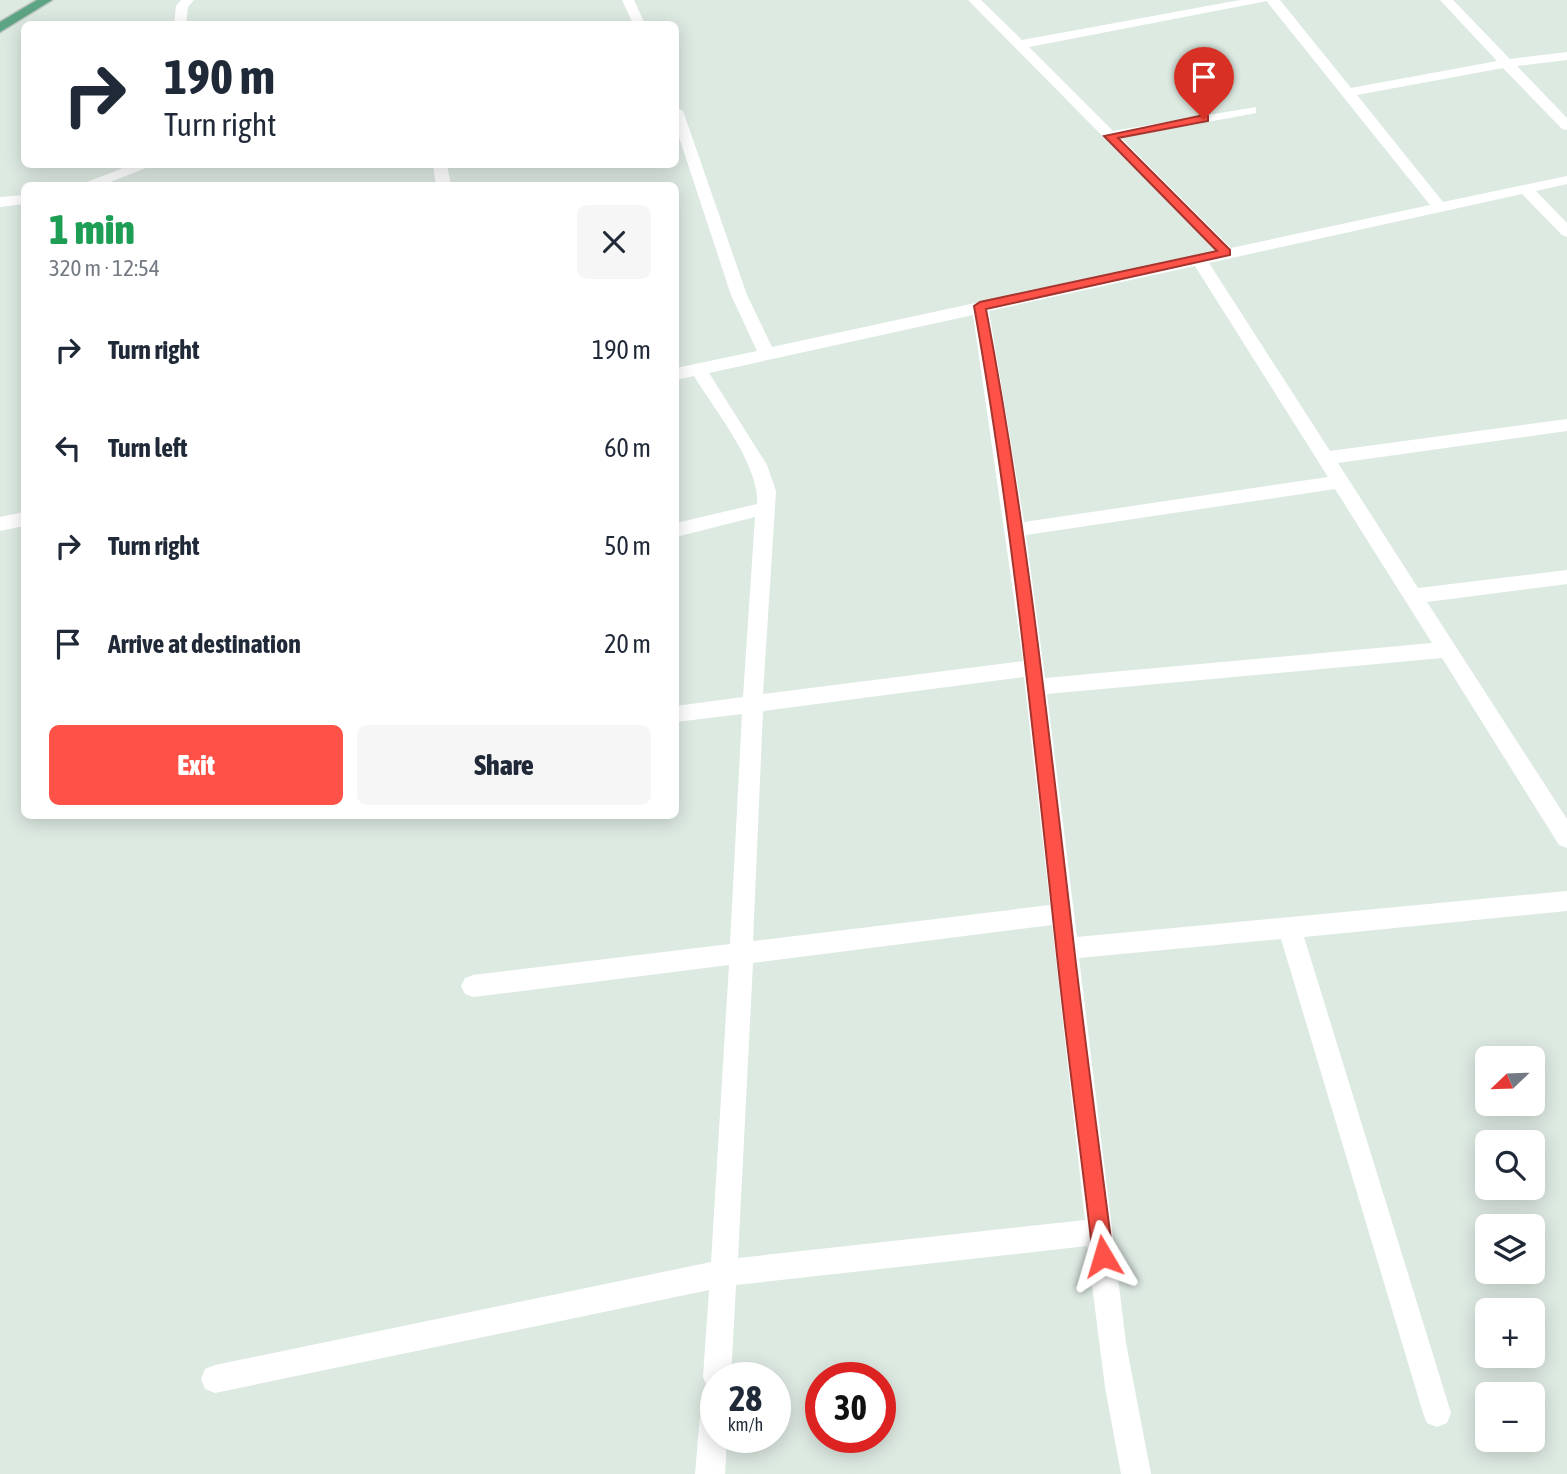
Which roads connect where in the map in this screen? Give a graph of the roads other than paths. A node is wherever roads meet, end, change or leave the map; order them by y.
1 (46, 0) edge
2 (188, 0) edge
3 (628, 0) edge
4 (974, 0) edge
5 (1261, 0) edge
6 (1273, 0) edge
7 (1446, 0) edge
8 (180, 21) edge
9 (638, 21) edge
10 (0, 28) edge
11 (1018, 45) junction
12 (1567, 56) edge
13 (1507, 63) junction
14 (1348, 93) junction
15 (1251, 110) dead end
16 (679, 119) edge
17 (1567, 126) edge
18 (1110, 136) junction
19 (140, 168) edge
20 (1567, 180) edge
21 (98, 182) edge
22 (1525, 189) junction
23 (21, 200) edge
24 (0, 202) edge
25 (1440, 207) junction
26 (1567, 232) edge
27 (1226, 252) junction
28 (1198, 258) junction
29 (980, 306) junction
30 (767, 353) junction
31 (698, 369) junction
32 (679, 372) edge
33 (1567, 425) edge
34 (1325, 458) junction
35 (1339, 482) junction
36 (765, 508) junction
37 (21, 520) edge
38 (0, 524) edge
39 (679, 529) edge
40 (1016, 530) junction
41 (1567, 577) edge
42 (1411, 596) junction
43 (1446, 650) junction
44 (1036, 677) junction
45 (753, 705) junction
46 (679, 714) edge
47 (1567, 838) edge
48 (1565, 905) edge
49 (1062, 914) junction
50 (1290, 929) junction
51 (1065, 949) junction
52 (741, 953) junction
53 (473, 986) dead end
54 (1100, 1231) junction
55 (724, 1273) junction
56 (718, 1362) edge
57 (215, 1379) dead end
58 (1437, 1413) dead end
59 (712, 1453) edge
60 (710, 1474) edge
61 (1136, 1474) edge

1 - 10 main road
2 - 8 street
3 - 9 street
4 - 11 street
5 - 11 street
6 - 14 street
7 - 13 street
11 - 18 street
12 - 13 street
13 - 14 street
13 - 17 street
14 - 25 street
15 - 18 street
16 - 30 street
18 - 27 street
19 - 21 street
20 - 22 street
22 - 25 street
22 - 26 street
23 - 24 street
25 - 27 street
27 - 28 street
28 - 29 street
28 - 34 street
29 - 30 street
29 - 40 street
30 - 31 street
31 - 32 street
31 - 36 street
33 - 34 street
34 - 35 street
35 - 40 street
35 - 42 street
36 - 39 street
36 - 45 street
37 - 38 street
40 - 44 street
41 - 42 street
42 - 43 street
43 - 44 street
43 - 47 street
44 - 45 street
44 - 49 street
45 - 46 street
45 - 52 street
48 - 50 street
49 - 51 street
49 - 52 street
50 - 51 street
50 - 58 street
51 - 54 street
52 - 53 street
52 - 55 street
54 - 55 street
54 - 61 street
55 - 56 street
55 - 57 street
59 - 60 street

